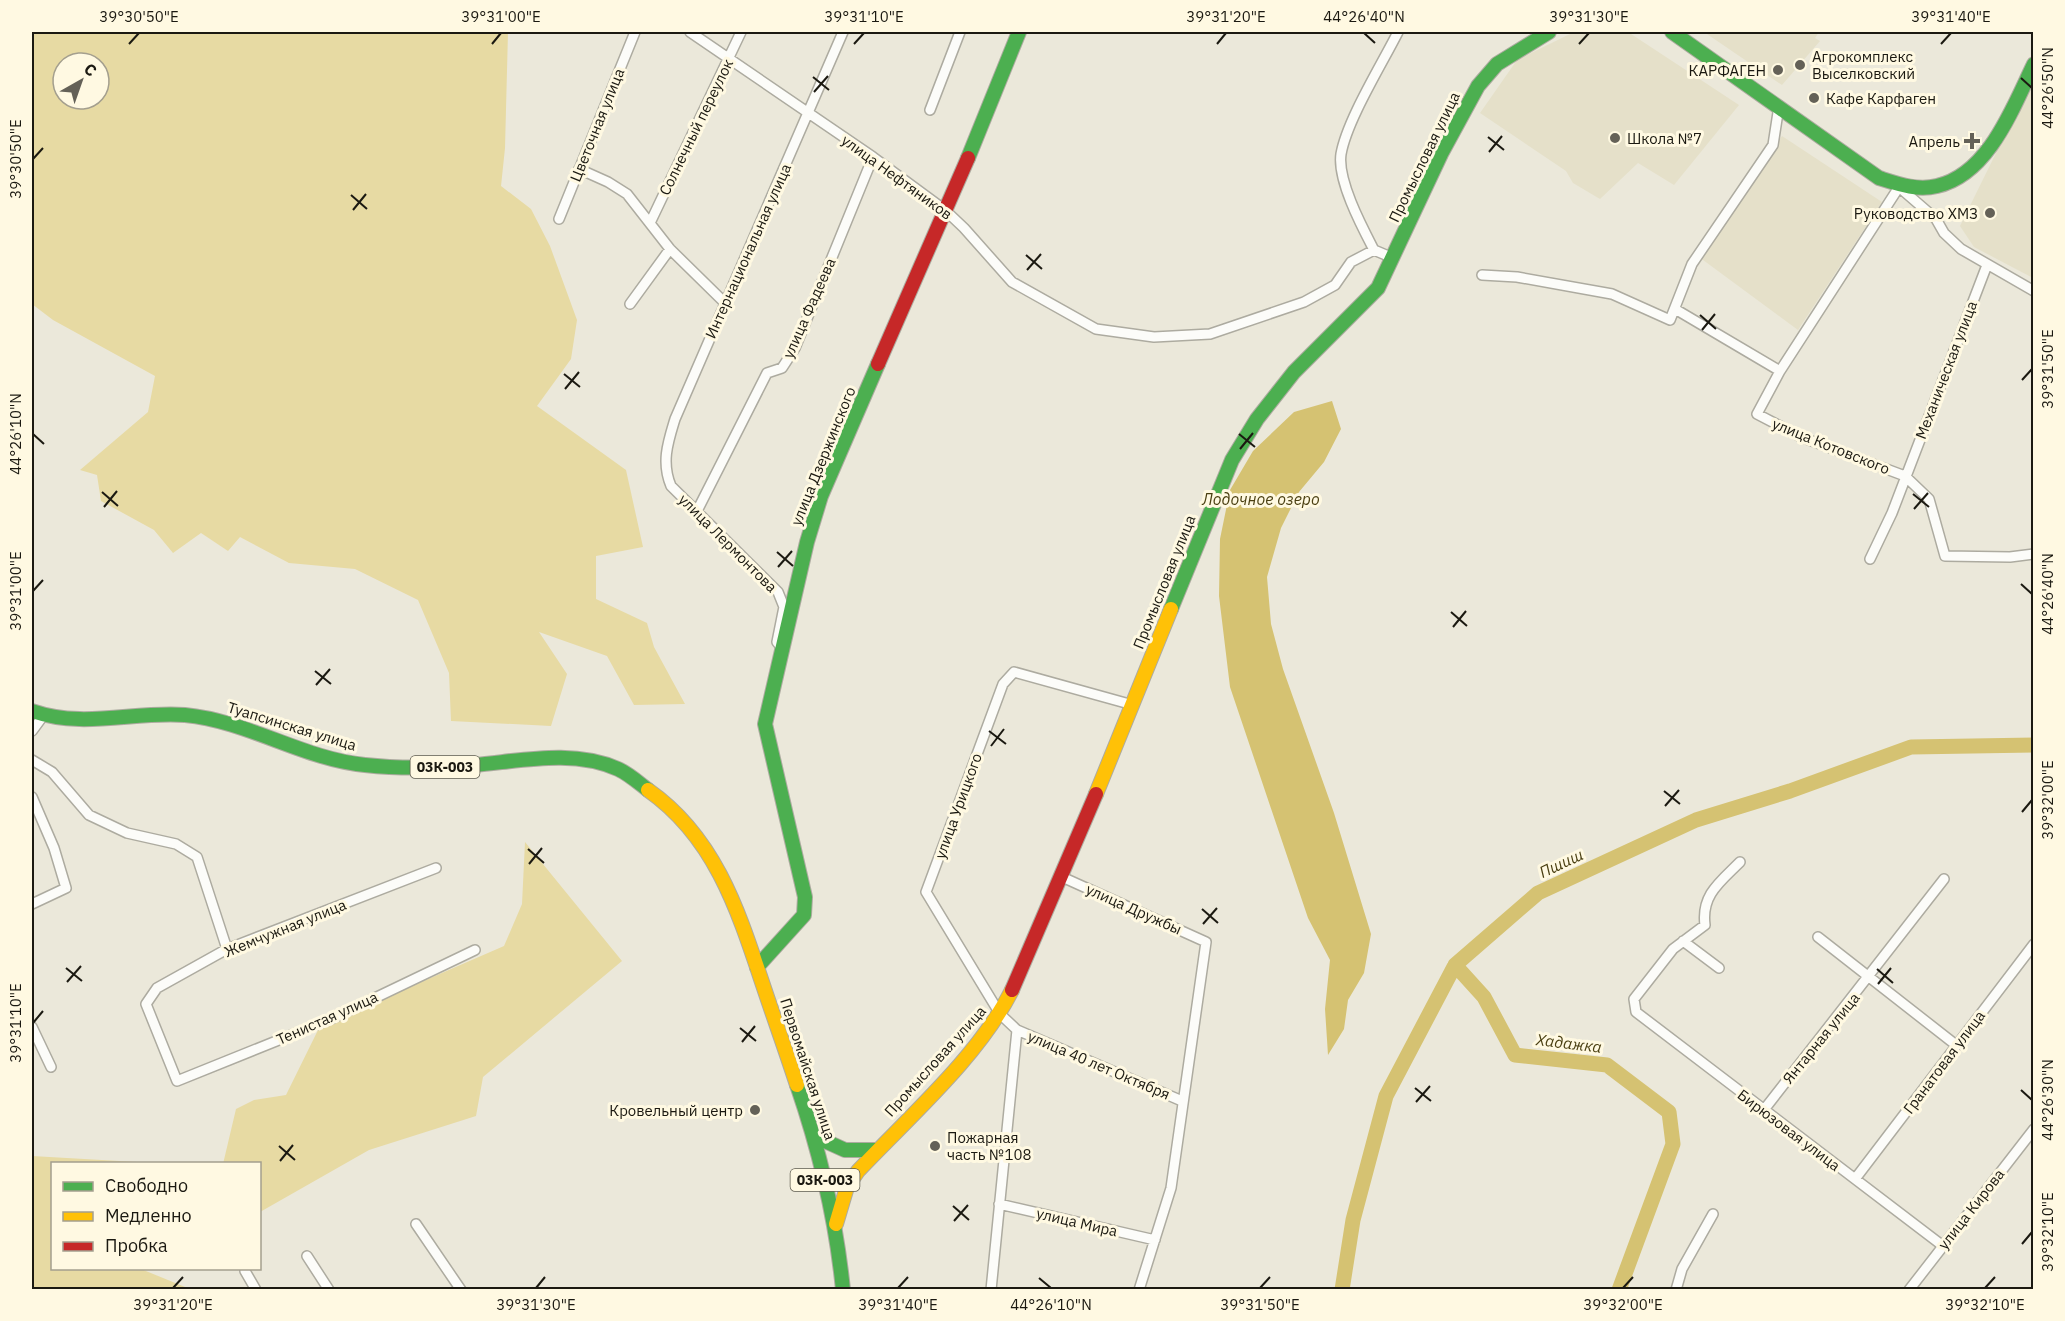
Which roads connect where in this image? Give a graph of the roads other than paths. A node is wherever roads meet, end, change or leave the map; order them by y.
1 (635, 32) edge
2 (690, 32) edge
3 (741, 32) edge
4 (843, 32) edge
5 (960, 32) edge
6 (1019, 32) edge
7 (1398, 32) edge
8 (1549, 32) edge
9 (1672, 32) edge
10 (730, 58) junction
11 (2034, 64) edge
12 (1779, 106) junction
13 (930, 110) dead end
14 (808, 112) junction
15 (873, 157) junction
16 (579, 169) junction
17 (1899, 187) junction
18 (945, 210) junction
19 (559, 219) dead end
20 (650, 222) junction
21 (670, 249) junction
22 (1374, 250) junction
23 (1393, 258) junction
24 (1987, 265) junction
25 (1482, 275) dead end
26 (2034, 291) edge
27 (725, 303) junction
28 (630, 304) dead end
29 (1675, 309) junction
30 (1780, 371) junction
31 (665, 473) joint
32 (1905, 476) junction
33 (697, 511) junction
34 (2034, 554) edge
35 (1870, 559) dead end
36 (783, 650) junction
37 (1133, 705) junction
38 (37, 714) edge
39 (32, 731) edge
40 (32, 760) edge
41 (32, 797) edge
42 (1740, 862) dead end
43 (436, 868) dead end
44 (1062, 877) junction
45 (1944, 879) dead end
46 (32, 904) edge
47 (1818, 937) dead end
48 (1683, 941) junction
49 (2034, 944) edge
50 (227, 949) junction
51 (475, 950) dead end
52 (757, 967) junction
53 (1719, 968) dead end
54 (1870, 976) junction
55 (1000, 1014) junction
56 (32, 1027) edge
57 (1017, 1030) junction
58 (1956, 1046) junction
59 (51, 1067) dead end
60 (177, 1081) joint
61 (1182, 1101) junction
62 (1763, 1111) junction
63 (2034, 1129) edge
64 (814, 1136) junction
65 (877, 1150) junction
66 (1855, 1179) junction
67 (999, 1204) junction
68 (1713, 1214) dead end
69 (416, 1224) dead end
70 (836, 1224) junction
71 (1155, 1240) junction
72 (1943, 1246) junction
73 (307, 1256) dead end
74 (245, 1271) dead end
75 (256, 1290) edge
76 (329, 1290) edge
77 (461, 1290) edge
78 (843, 1290) edge
79 (992, 1290) edge
80 (1139, 1290) edge
81 (1676, 1290) edge
82 (1909, 1290) edge

1 - 16 street, Цветочная улица
2 - 10 street, улица Нефтяников
3 - 10 street, Солнечный переулок
4 - 14 street, Интернациональная улица
5 - 13 street
6 - 18 main road, улица Дзержинского
7 - 22 street
8 - 23 main road, Промысловая улица
9 - 12 main road
10 - 14 street, улица Нефтяников
10 - 20 street, Солнечный переулок
11 - 17 main road
12 - 17 main road
12 - 29 street
14 - 15 street, улица Нефтяников
14 - 27 street, Интернациональная улица
15 - 18 street, улица Нефтяников
15 - 33 street, улица Фадеева
16 - 19 street, Цветочная улица
16 - 20 street
17 - 24 street
17 - 30 street
18 - 22 street, улица Нефтяников
18 - 36 main road, улица Дзержинского
20 - 21 street
21 - 27 street
21 - 28 street
22 - 23 street
23 - 37 main road, Промысловая улица
24 - 26 street
24 - 32 street, Механическая улица
25 - 29 street
27 - 31 street, Интернациональная улица
29 - 30 street
30 - 32 street, улица Котовского
31 - 33 street, улица Лермонтова
32 - 34 street
32 - 35 street, Механическая улица
33 - 36 street, улица Лермонтова
36 - 52 main road, улица Дзержинского
37 - 44 main road, Промысловая улица
37 - 55 street, улица Урицкого
38 - 39 street
38 - 52 main road, Туапсинская улица / 03К-003
40 - 50 street
41 - 46 street
42 - 48 street
43 - 50 street, Жемчужная улица
44 - 55 main road, Промысловая улица
44 - 61 street, улица Дружбы
45 - 54 street, Янтарная улица
47 - 54 street
48 - 53 street
48 - 62 street, Бирюзовая улица
49 - 58 street, Гранатовая улица
50 - 60 street, Жемчужная улица
51 - 60 street, Тенистая улица
52 - 64 main road, Первомайская улица / 03К-003
54 - 58 street
54 - 62 street, Янтарная улица
55 - 57 street, улица 40 лет Октября
55 - 65 main road, Промысловая улица
56 - 59 street
57 - 61 street, улица 40 лет Октября
57 - 67 street
58 - 66 street, Гранатовая улица
61 - 71 street
62 - 66 street, Бирюзовая улица
63 - 72 street, улица Кирова
64 - 65 main road
64 - 70 main road, Первомайская улица / 03К-003
65 - 70 main road, Промысловая улица
66 - 72 street, Бирюзовая улица
67 - 71 street, улица Мира
67 - 79 street
68 - 81 street
69 - 77 street
70 - 78 main road, Первомайская улица / 03К-003
71 - 80 street
72 - 82 street, улица Кирова
73 - 76 street
74 - 75 street

